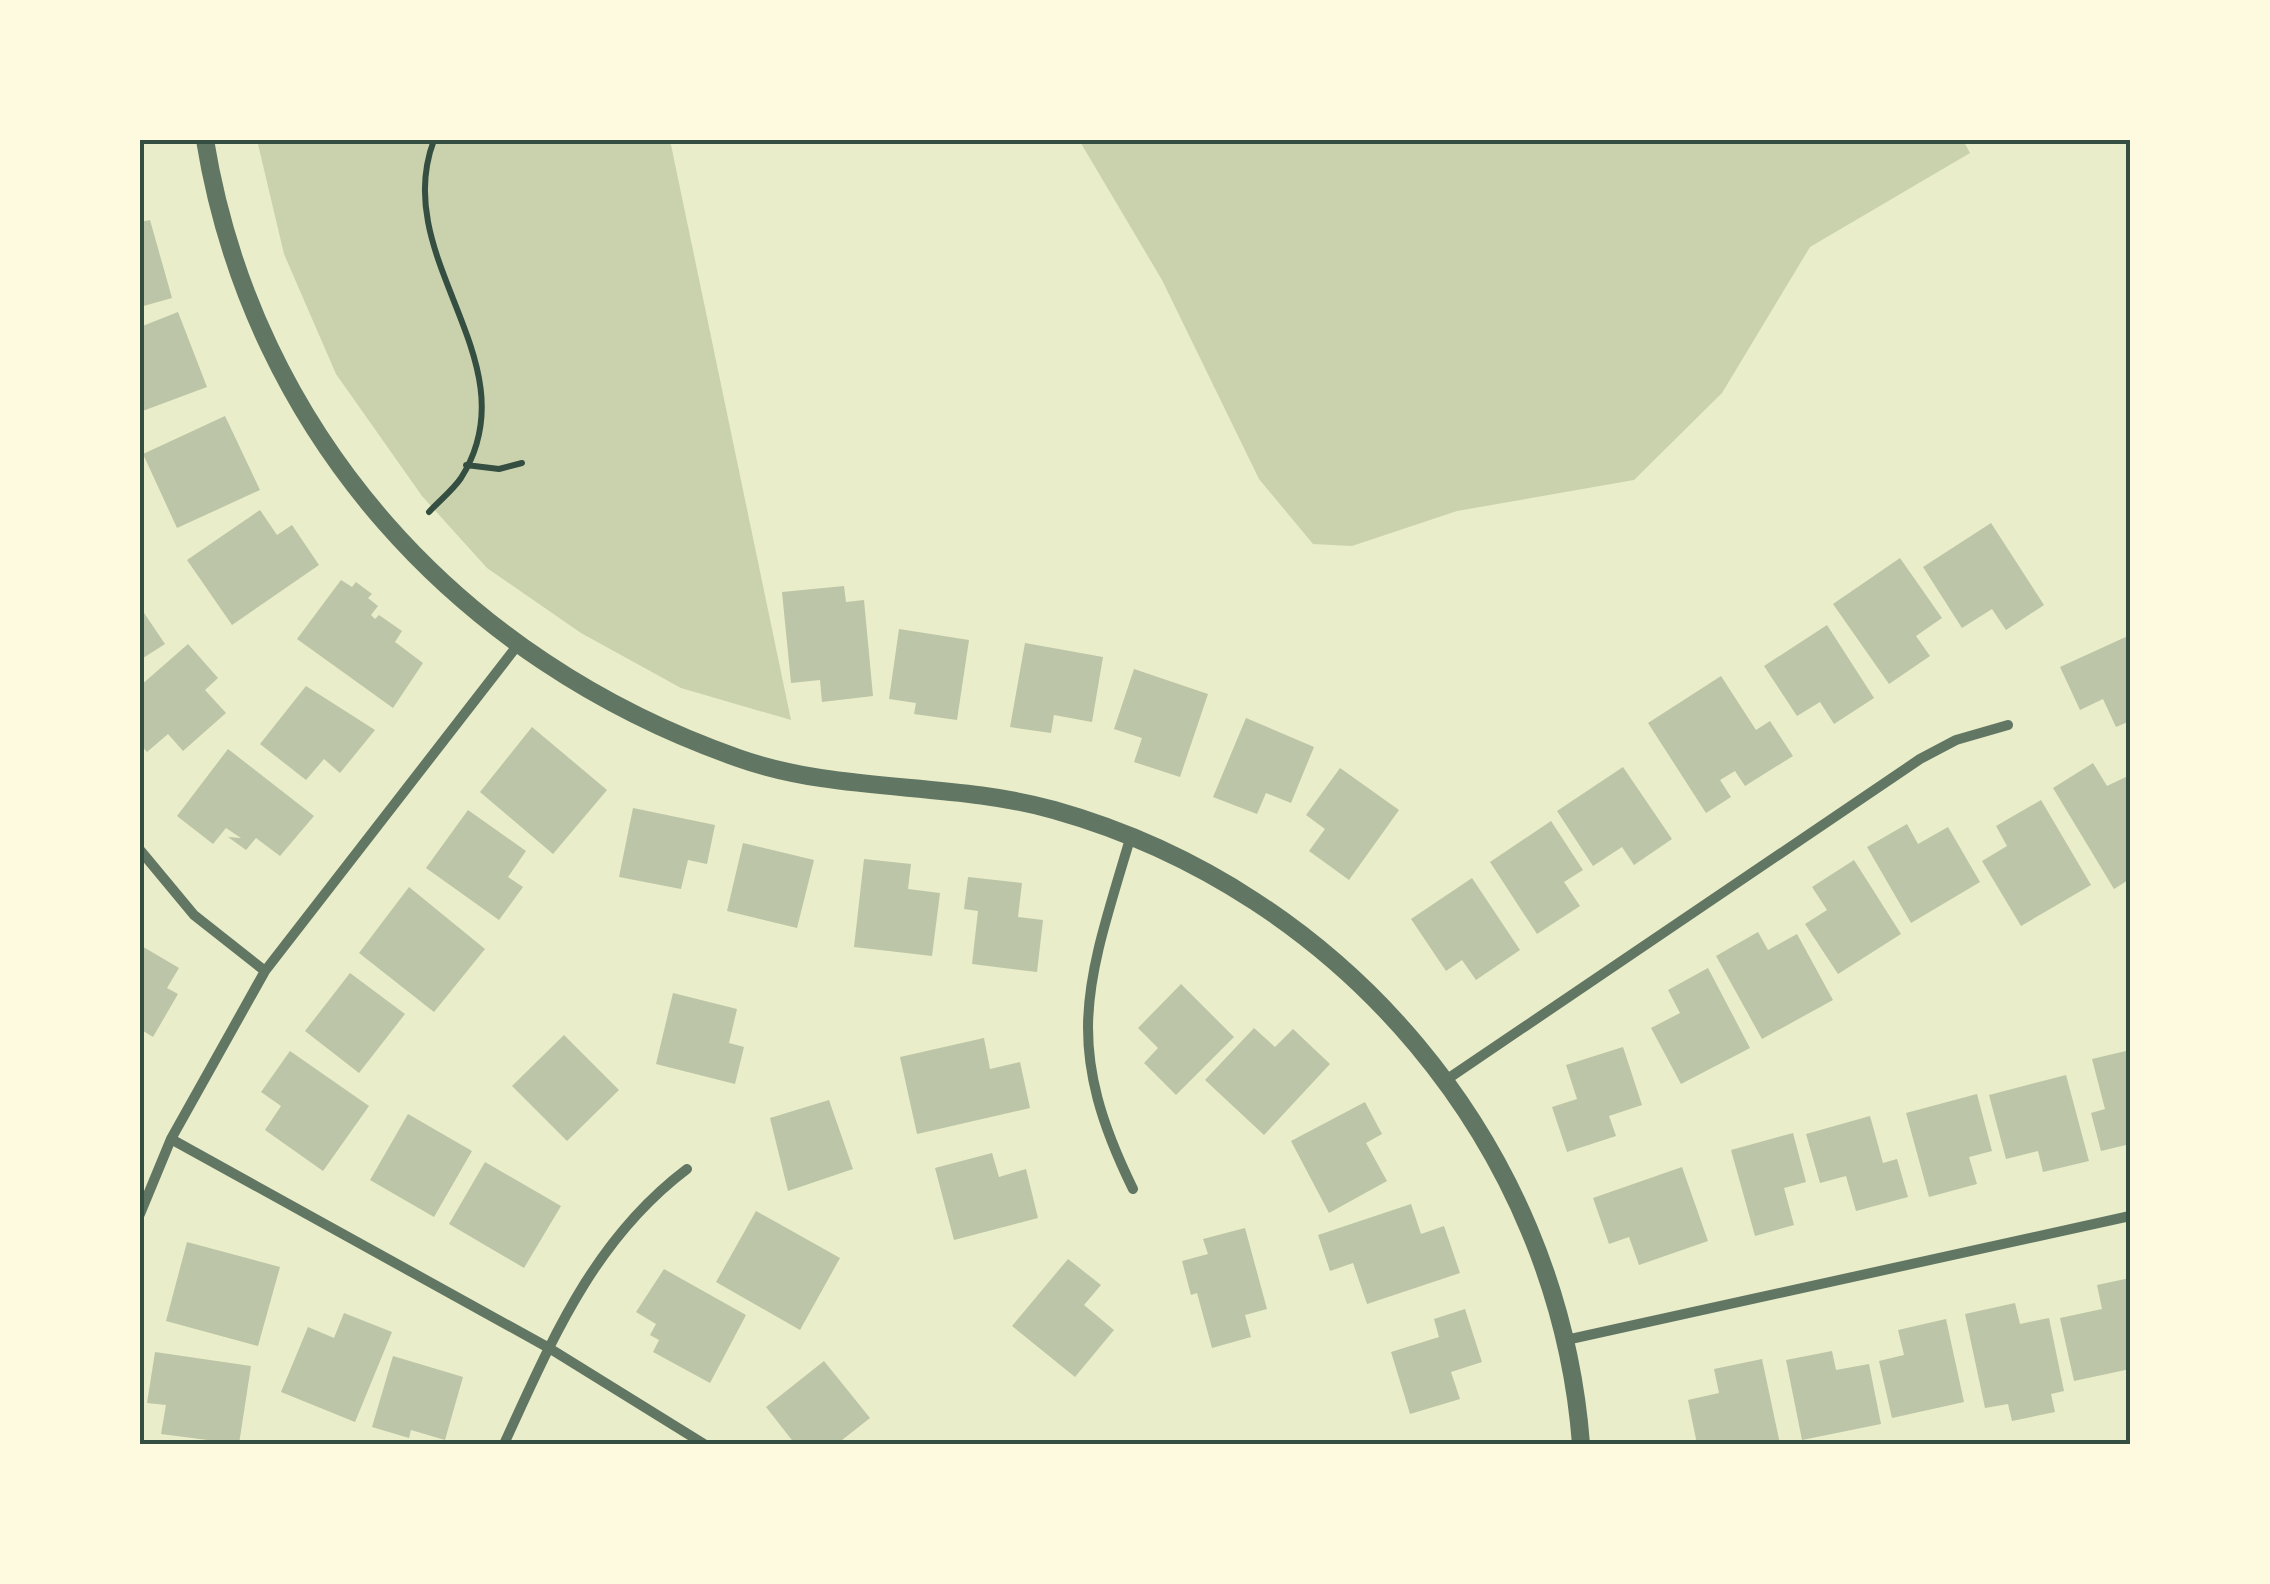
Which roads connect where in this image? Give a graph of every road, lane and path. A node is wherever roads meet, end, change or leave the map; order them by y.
1 (205, 140) edge
2 (434, 140) edge
3 (522, 462) dead end
4 (466, 465) junction
5 (430, 512) dead end
6 (517, 646) junction
7 (2008, 725) dead end
8 (1130, 840) junction
9 (140, 850) edge
10 (265, 972) junction
11 (1446, 1080) junction
12 (171, 1140) junction
13 (686, 1169) dead end
14 (1134, 1189) dead end
15 (140, 1214) edge
16 (2130, 1216) edge
17 (1566, 1340) junction
18 (549, 1348) junction
19 (504, 1444) edge
20 (704, 1444) edge
21 (1581, 1444) edge

1 - 6 street
2 - 4 path
3 - 4 path
4 - 5 path
6 - 8 street
6 - 10 street
7 - 11 street
8 - 11 street
8 - 14 street
9 - 10 street
10 - 12 street
11 - 17 street
12 - 15 street
12 - 18 street
13 - 18 street
16 - 17 street
17 - 21 street
18 - 19 street
18 - 20 street

